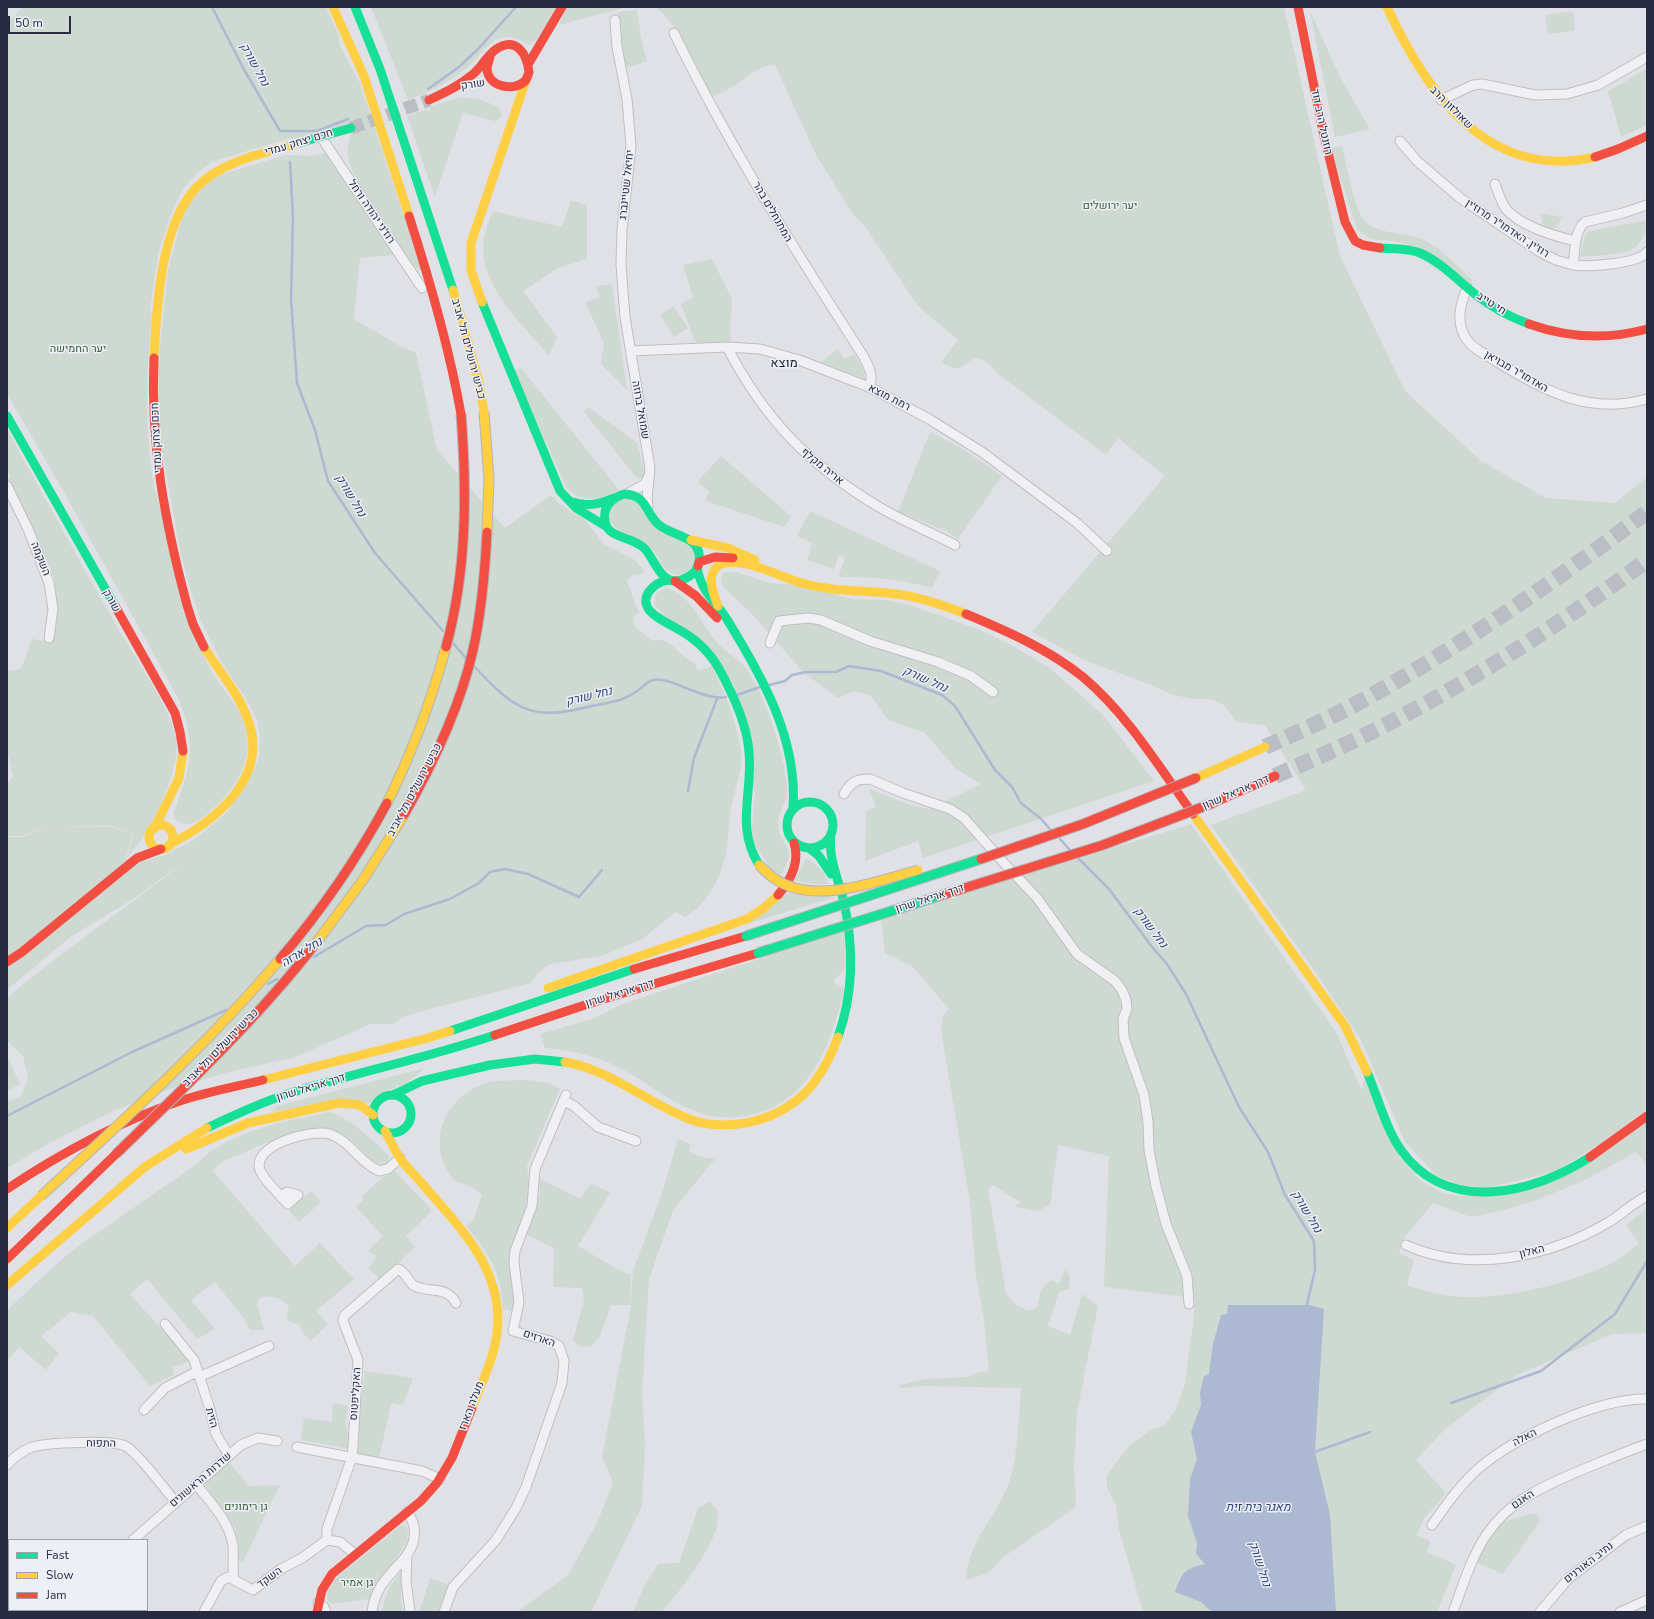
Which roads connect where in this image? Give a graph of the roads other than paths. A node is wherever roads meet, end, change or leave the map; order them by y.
1 (333, 7) edge
2 (355, 7) edge
3 (559, 7) edge
4 (562, 7) edge
5 (1298, 7) edge
6 (1387, 7) edge
7 (615, 20) dead end
8 (674, 33) dead end
9 (520, 49) junction
10 (490, 57) junction
11 (1647, 57) edge
12 (529, 63) junction
13 (527, 77) junction
14 (497, 84) junction
15 (450, 90) junction
16 (429, 100) tunnel mouth
17 (1441, 100) junction
18 (511, 127) junction
19 (351, 128) tunnel mouth
20 (1647, 136) edge
21 (321, 137) junction
22 (1400, 141) dead end
23 (1495, 184) dead end
24 (1647, 206) edge
25 (1350, 235) joint
26 (1576, 241) junction
27 (1647, 252) edge
28 (1573, 265) junction
29 (422, 288) dead end
30 (1467, 288) junction
31 (1647, 329) edge
32 (727, 347) junction
33 (631, 351) junction
34 (869, 387) junction
35 (1647, 399) edge
36 (7, 416) edge
37 (650, 468) junction
38 (7, 486) edge
39 (627, 494) junction
40 (614, 498) junction
41 (567, 500) junction
42 (649, 510) junction
43 (607, 527) junction
44 (691, 540) junction
45 (955, 545) dead end
46 (1107, 551) dead end
47 (698, 566) junction
48 (756, 568) junction
49 (672, 580) junction
50 (844, 589) junction
51 (718, 606) junction
52 (49, 638) dead end
53 (770, 643) dead end
54 (743, 648) junction
55 (993, 692) dead end
56 (1265, 747) tunnel mouth
57 (793, 768) junction
58 (1275, 776) tunnel mouth
59 (171, 794) junction
60 (844, 794) dead end
61 (815, 802) junction
62 (793, 808) junction
63 (202, 826) junction
64 (154, 828) junction
65 (169, 829) junction
66 (831, 833) junction
67 (794, 843) junction
68 (170, 844) junction
69 (1022, 846) junction
70 (809, 848) junction
71 (161, 849) junction
72 (842, 893) junction
73 (7, 962) edge
74 (426, 1038) junction
75 (443, 1077) junction
76 (393, 1095) junction
77 (411, 1112) junction
78 (373, 1115) junction
79 (1647, 1116) edge
80 (405, 1127) junction
81 (384, 1131) junction
82 (636, 1141) dead end
83 (400, 1158) junction
84 (146, 1166) junction
85 (412, 1172) junction
86 (7, 1189) edge
87 (1647, 1196) edge
88 (282, 1197) dead end
89 (7, 1228) edge
90 (1406, 1245) dead end
91 (7, 1259) edge
92 (7, 1285) edge
93 (456, 1303) dead end
94 (1189, 1304) dead end
95 (165, 1324) dead end
96 (269, 1346) dead end
97 (198, 1374) junction
98 (1647, 1399) edge
99 (144, 1410) dead end
100 (277, 1441) dead end
101 (1647, 1444) edge
102 (297, 1446) dead end
103 (228, 1456) junction
104 (352, 1457) junction
105 (7, 1465) edge
106 (440, 1479) junction
107 (196, 1484) junction
108 (176, 1502) junction
109 (407, 1512) junction
110 (1432, 1525) dead end
111 (1647, 1526) edge
112 (133, 1539) edge
113 (327, 1540) junction
114 (355, 1554) junction
115 (408, 1554) junction
116 (234, 1580) junction
117 (1647, 1600) edge
118 (317, 1608) edge
119 (204, 1612) edge
120 (326, 1612) edge
121 (372, 1612) edge
122 (410, 1612) edge
123 (444, 1612) edge
124 (1453, 1612) edge
125 (1540, 1612) edge
126 (1620, 1612) edge

1 - 89 main road, כביש ירושלים תל אביב, bridge
2 - 91 main road, כביש ירושלים תל אביב, bridge
3 - 9 street
4 - 12 main road
5 - 25 main road, רוזנטל הרב דוד
6 - 17 main road, שאולזון הרב
7 - 33 street, יחיאל שטיינברג
8 - 34 street, המתנחלים בהר
9 - 10 main road
9 - 12 main road
10 - 14 main road
10 - 15 main road
11 - 17 street
12 - 13 main road
13 - 14 main road
13 - 18 main road
14 - 15 main road, שורק
14 - 18 main road
15 - 16 main road
17 - 20 main road, שאולזון הרב
18 - 41 main road
19 - 21 main road, חכם יצחק עמדי
21 - 29 street, רוז'ני יהודה ורחל
21 - 63 main road, חכם יצחק עמדי
22 - 28 street, רוז'ין, האדמו"ר מרוז'ין
23 - 26 street
24 - 26 street
25 - 30 main road, חי טייב
26 - 28 street
27 - 28 street, רוז'ין, האדמו"ר מרוז'ין
30 - 31 main road, חי טייב
30 - 35 street, האדמו"ר מבויאן
32 - 33 street, רמת מוצא
32 - 34 street, רמת מוצא
32 - 45 street, אריה מקלף
33 - 37 street, שמואל ברוזה
34 - 46 street, רמת מוצא
36 - 59 main road, שורק
37 - 39 street
37 - 42 street, שמואל ברוזה
38 - 52 street, השקמה
39 - 40 main road
39 - 42 main road
40 - 41 main road
40 - 43 main road
41 - 43 main road
42 - 44 main road
43 - 49 main road
44 - 47 main road
44 - 50 main road
47 - 48 main road
47 - 49 main road
47 - 51 main road
48 - 50 main road
48 - 51 main road
49 - 54 main road
49 - 69 main road, bridge
50 - 79 main road
51 - 54 main road
53 - 55 street
54 - 57 main road
56 - 69 main road, דרך אריאל שרון, bridge
57 - 61 main road
57 - 62 main road
58 - 84 main road, דרך אריאל שרון, bridge
59 - 64 main road, שורק
59 - 65 main road, שורק
60 - 94 street
61 - 62 main road
61 - 66 main road
62 - 67 main road
63 - 65 main road
63 - 68 main road
64 - 65 main road
64 - 71 main road
65 - 68 main road
66 - 70 main road
66 - 72 main road
67 - 70 main road
67 - 74 main road
68 - 71 main road
69 - 74 main road, דרך אריאל שרון, bridge
70 - 72 main road
71 - 73 main road
72 - 75 main road
74 - 86 main road, דרך אריאל שרון
75 - 76 main road
75 - 77 main road
76 - 77 main road
76 - 78 main road
77 - 80 main road
78 - 81 main road
78 - 84 main road
80 - 81 main road
80 - 85 main road, מעלה הארז
81 - 83 main road, מעלה הארז
82 - 123 street, הארזים
83 - 85 main road, מעלה הארז
83 - 88 street
84 - 92 main road, דרך אריאל שרון
85 - 106 main road, מעלה הארז
87 - 90 street, האלון
93 - 104 street, האקליפטוס
95 - 97 street, הזית
96 - 97 street
97 - 99 street
97 - 103 street, הזית
98 - 110 street, האלה
100 - 103 street, שדרות הראשונים
101 - 124 street, האגם
102 - 104 street
103 - 107 street, שדרות הראשונים
104 - 106 street
104 - 113 street, האקליפטוס
105 - 108 street, התפוח
106 - 109 main road, מעלה הארז
107 - 108 street, שדרות הראשונים
107 - 116 street
108 - 112 street, שדרות הראשונים
109 - 114 main road, מעלה הארז
109 - 115 street
111 - 125 street, נתיב האורנים
113 - 114 street
113 - 116 street, השקד
114 - 118 main road, מעלה הארז
115 - 121 street
115 - 122 street
116 - 119 street
117 - 126 street
118 - 120 street

